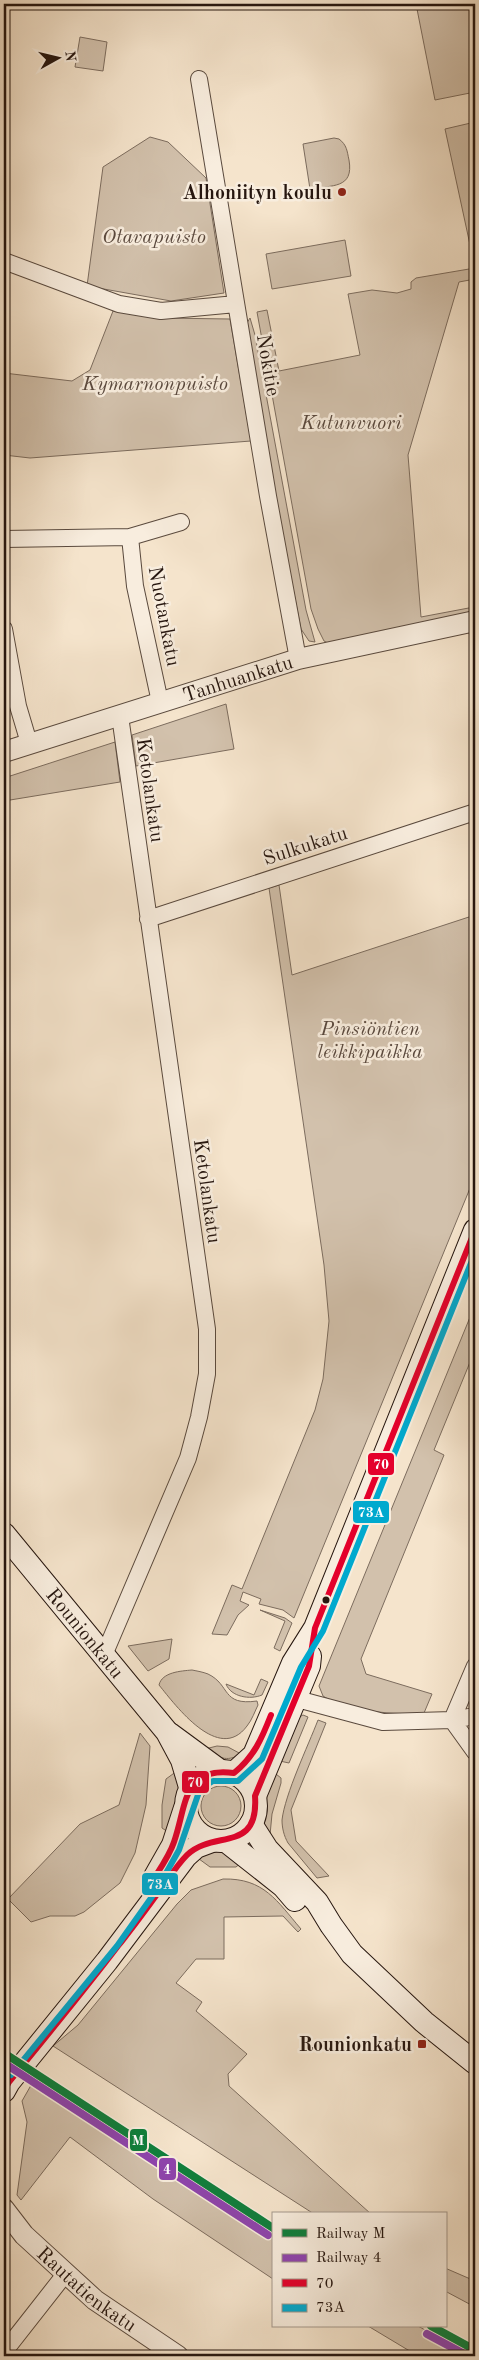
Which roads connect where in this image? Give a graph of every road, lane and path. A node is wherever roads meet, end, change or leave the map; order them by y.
1 (199, 79) dead end
2 (4, 261) edge
3 (236, 304) junction
4 (181, 522) dead end
5 (130, 537) junction
6 (4, 539) edge
7 (475, 622) edge
8 (4, 629) edge
9 (298, 659) junction
10 (160, 702) junction
11 (120, 716) junction
12 (29, 743) junction
13 (4, 752) edge
14 (475, 812) edge
15 (148, 918) junction
16 (475, 1230) edge
17 (4, 1534) edge
18 (104, 1655) junction
19 (475, 1666) edge
20 (287, 1696) junction
21 (475, 1716) edge
22 (452, 1720) junction
23 (167, 1732) junction
24 (475, 1752) edge
25 (227, 1772) junction
26 (255, 1796) junction
27 (188, 1797) junction
28 (252, 1824) junction
29 (219, 1841) junction
30 (331, 1925) junction
31 (475, 2063) edge
32 (4, 2069) edge
33 (4, 2091) edge
34 (4, 2209) edge
35 (4, 2228) edge
36 (24, 2234) junction
37 (66, 2273) junction
38 (4, 2352) edge
39 (178, 2356) edge

1 - 3 street, Nokitie
2 - 3 street
3 - 9 street, Nokitie
4 - 5 street
5 - 6 street
5 - 10 street, Nuotankatu
7 - 9 street, Tanhuankatu
8 - 12 street
9 - 10 street, Tanhuankatu
10 - 11 street, Tanhuankatu
11 - 12 street, Tanhuankatu
11 - 15 street, Ketolankatu
12 - 13 street, Tanhuankatu
14 - 15 street, Sulkukatu
15 - 18 street, Ketolankatu
16 - 20 main road
17 - 18 main road, Rounionkatu
18 - 23 main road, Rounionkatu
19 - 22 street
20 - 22 street
20 - 25 main road
20 - 26 main road
21 - 22 street
22 - 24 street
23 - 25 main road, Rounionkatu
23 - 27 main road, Rounionkatu
25 - 26 main road
25 - 27 main road
26 - 28 main road
27 - 29 main road
27 - 32 main road
28 - 29 main road
28 - 30 main road
29 - 30 main road
29 - 33 main road
30 - 31 main road
34 - 36 street, Rautatienkatu
35 - 36 street, Rautatienkatu
36 - 37 street, Rautatienkatu
37 - 38 street
37 - 39 street, Rautatienkatu

